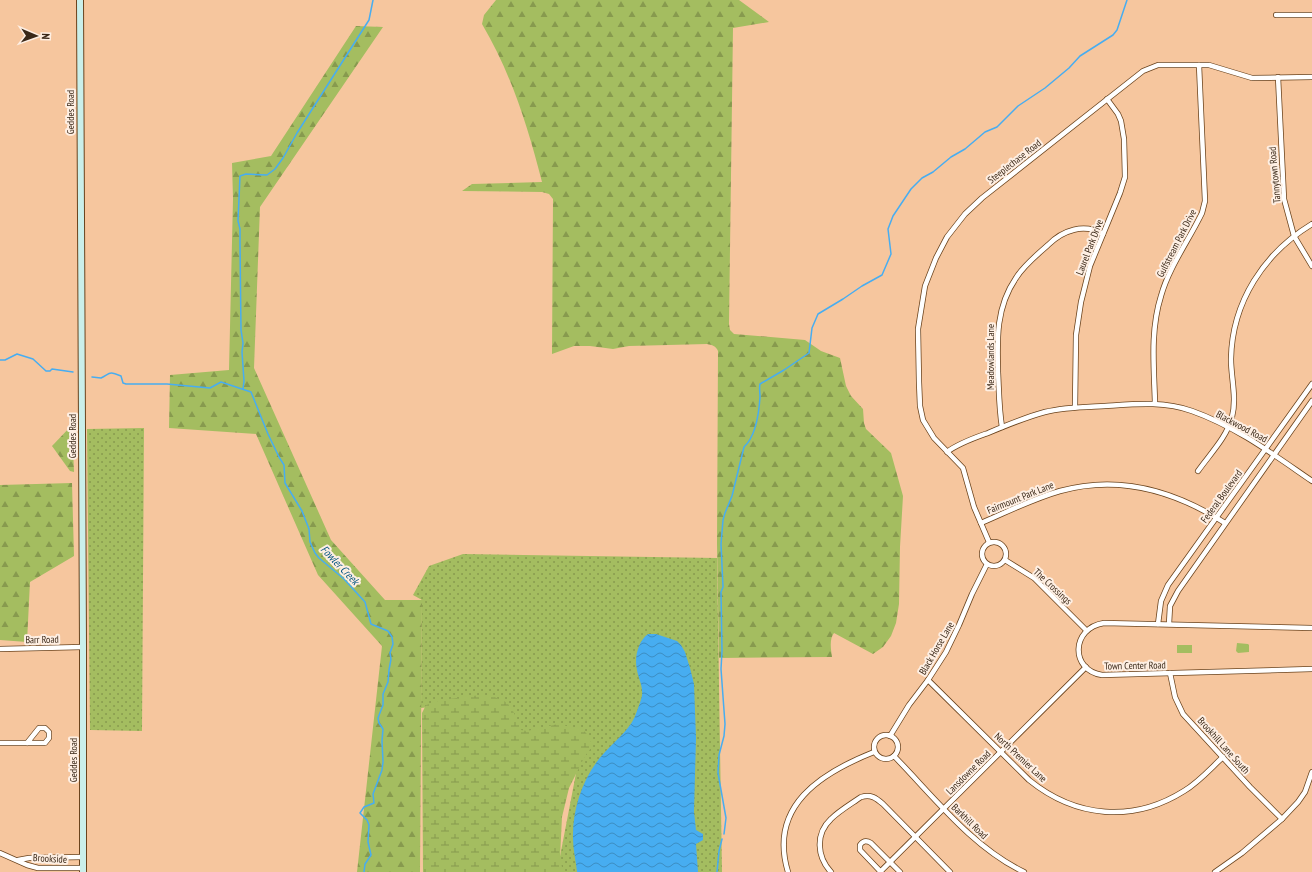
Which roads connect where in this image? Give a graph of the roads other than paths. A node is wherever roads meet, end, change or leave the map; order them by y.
1 (80, 0) edge
2 (1276, 15) dead end
3 (1312, 15) edge
4 (1199, 65) junction
5 (1312, 76) edge
6 (1278, 77) junction
7 (1107, 98) junction
8 (1312, 224) edge
9 (1103, 234) junction
10 (1294, 236) junction
11 (1312, 266) edge
12 (1312, 384) edge
13 (1312, 401) edge
14 (1155, 403) junction
15 (1075, 407) junction
16 (1002, 427) junction
17 (1228, 427) junction
18 (1266, 449) junction
19 (947, 452) junction
20 (1274, 455) junction
21 (1198, 471) dead end
22 (1312, 481) edge
23 (1216, 518) junction
24 (981, 523) junction
25 (1225, 523) junction
26 (989, 542) junction
27 (1005, 560) junction
28 (988, 564) junction
29 (1158, 624) junction
30 (1169, 624) junction
31 (1312, 628) edge
32 (1086, 630) junction
33 (84, 647) junction
34 (0, 649) edge
35 (1086, 668) junction
36 (1312, 669) edge
37 (1170, 673) junction
38 (928, 680) junction
39 (890, 736) junction
40 (0, 743) edge
41 (27, 743) junction
42 (874, 752) junction
43 (1001, 752) junction
44 (894, 756) junction
45 (1223, 757) junction
46 (1312, 772) edge
47 (944, 808) junction
48 (1282, 819) junction
49 (916, 837) junction
50 (0, 853) edge
51 (83, 857) junction
52 (18, 860) junction
53 (890, 862) junction
54 (83, 870) edge
55 (788, 872) edge
56 (831, 872) edge
57 (880, 872) edge
58 (900, 872) edge
59 (950, 872) edge
60 (1024, 872) edge
61 (1215, 872) edge

1 - 33 main road, Geddes Road
2 - 3 street
4 - 6 street, Steeplechase Road
4 - 7 street, Steeplechase Road
4 - 14 street, Gulfstream Park Drive
5 - 6 street, Steeplechase Road
6 - 10 street, Tannytown Road
7 - 9 street, Laurel Park Drive
7 - 19 street, Steeplechase Road
8 - 10 street
9 - 15 street, Laurel Park Drive
9 - 16 street, Meadowlands Lane
10 - 11 street, Tannytown Road
10 - 17 street
12 - 18 street, Federal Boulevard
13 - 20 street, Federal Boulevard
14 - 15 street, Blackwood Road
14 - 17 street, Blackwood Road
15 - 16 street, Blackwood Road
16 - 19 street, Blackwood Road
17 - 18 street, Blackwood Road
17 - 21 street
18 - 20 street, Blackwood Road
18 - 23 street, Federal Boulevard
19 - 24 street
20 - 22 street, Blackwood Road
20 - 25 street, Federal Boulevard
23 - 24 street, Fairmount Park Lane
23 - 25 street, Fairmount Park Lane
23 - 29 street, Federal Boulevard
24 - 26 street
25 - 30 street, Federal Boulevard
26 - 27 street
26 - 28 street
27 - 28 street
27 - 32 street, The Crossings
28 - 38 street, Black Horse Lane
29 - 30 street
29 - 32 street
30 - 31 street
32 - 35 street
33 - 34 street, Barr Road
33 - 51 main road, Geddes Road
35 - 37 street, Town Center Road
35 - 43 street, Lansdowne Road
36 - 37 street, Town Center Road
37 - 45 street, Brookhill Lane South
38 - 39 street, Black Horse Lane
38 - 43 street, North Premier Lane
39 - 42 street
39 - 44 street
40 - 41 street
41 - 41 street
42 - 44 street
42 - 55 street
43 - 45 street, North Premier Lane
43 - 47 street, Lansdowne Road
44 - 47 street, Barkhill Road
45 - 48 street, Brookhill Lane South
46 - 48 street
47 - 49 street, Lansdowne Road
47 - 60 street, Barkhill Road
48 - 61 street
49 - 53 street, Lansdowne Road
49 - 56 street
49 - 59 street
50 - 52 street, Brookside
51 - 52 street, Brookside
51 - 54 main road, Geddes Road
52 - 54 street, Brookside
53 - 57 street, Lansdowne Road
53 - 57 street
53 - 58 street

